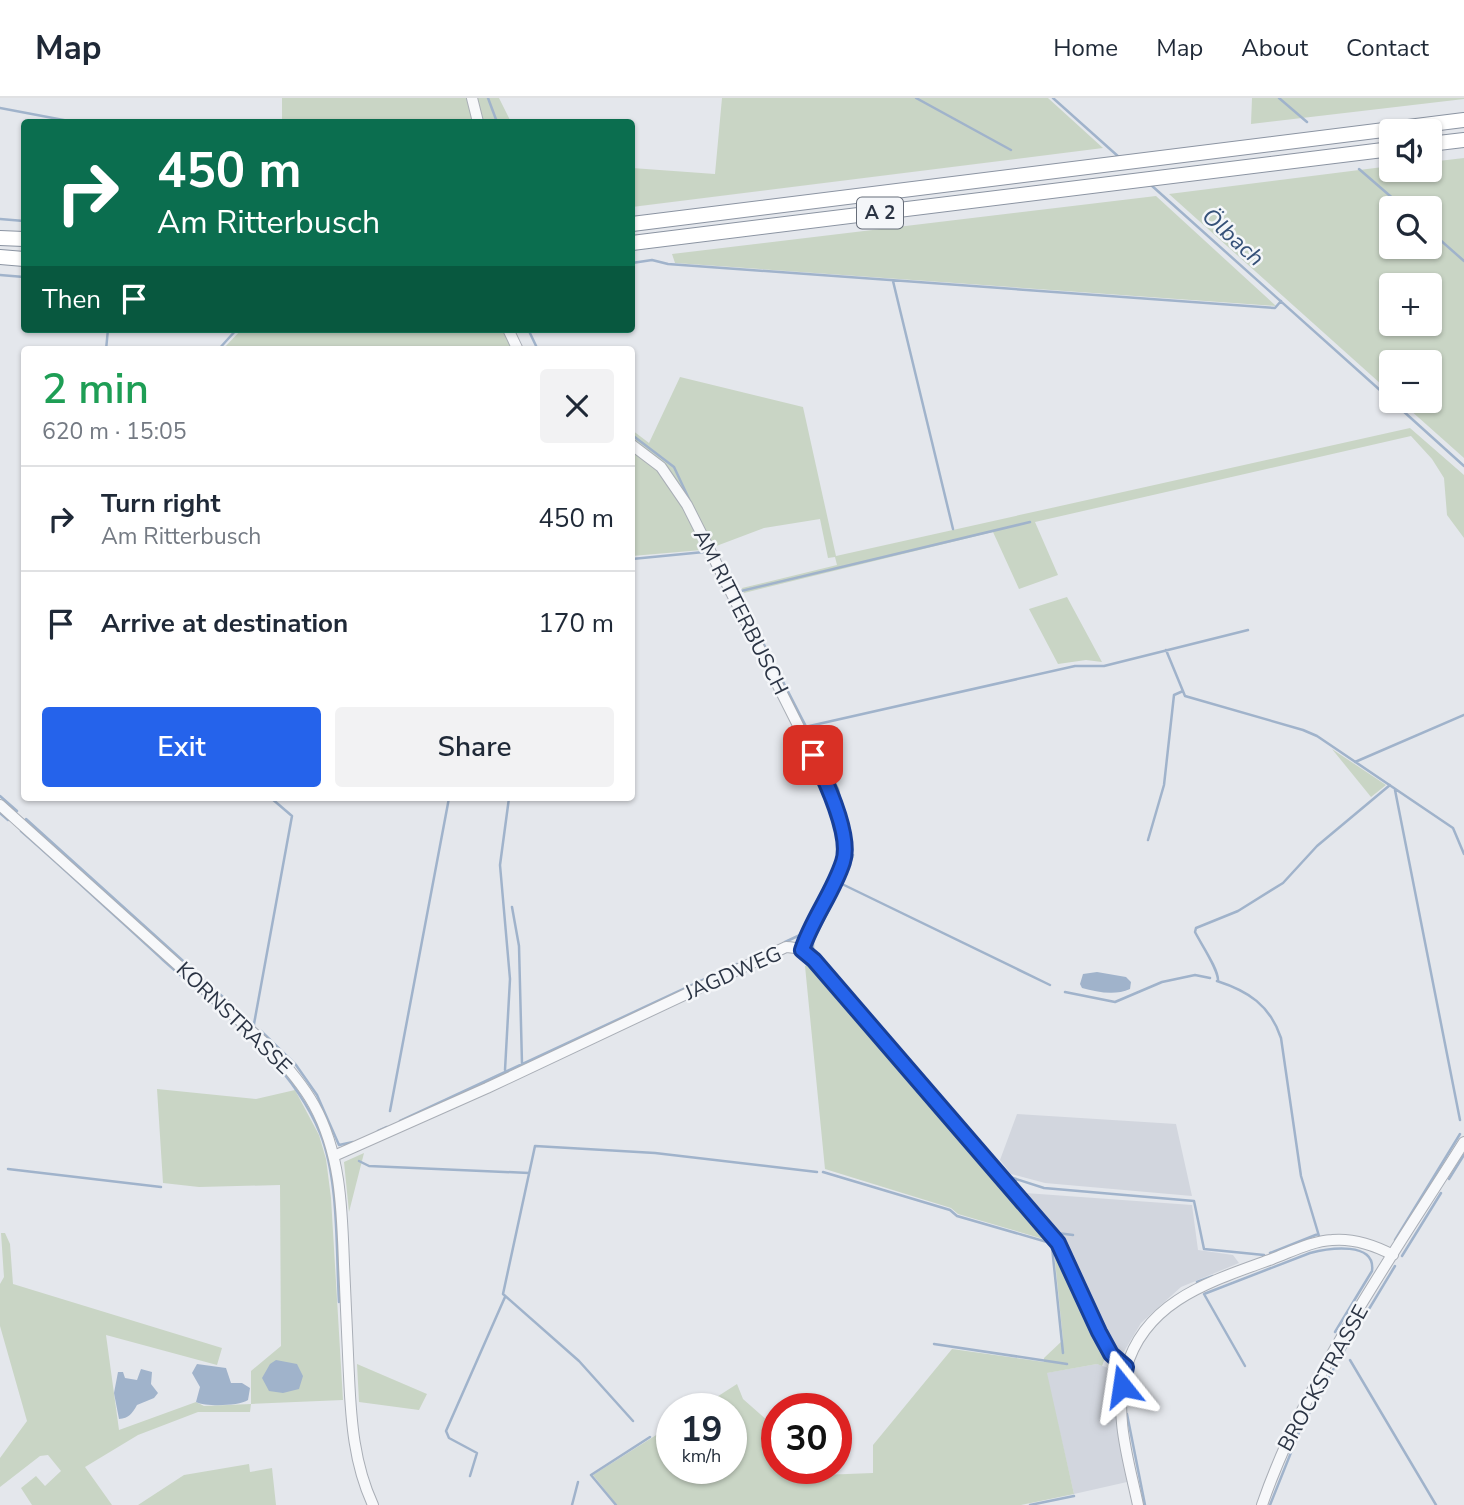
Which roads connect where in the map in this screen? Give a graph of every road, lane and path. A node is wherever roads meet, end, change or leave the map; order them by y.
1 (472, 98) edge
2 (1464, 113) edge
3 (477, 119) edge
4 (1442, 120) edge
5 (1464, 120) edge
6 (1442, 123) edge
7 (1379, 131) edge
8 (1464, 143) edge
9 (1442, 144) edge
10 (1379, 150) edge
11 (635, 224) edge
12 (0, 238) edge
13 (21, 239) edge
14 (635, 243) edge
15 (0, 257) edge
16 (21, 258) edge
17 (635, 447) edge
18 (0, 805) edge
19 (802, 950) junction
20 (1464, 1142) edge
21 (334, 1156) junction
22 (1393, 1255) junction
23 (1126, 1367) junction
24 (373, 1505) edge
25 (1138, 1505) edge
26 (1262, 1505) edge

1 - 3 street
2 - 4 highway
5 - 6 highway, A 2
7 - 11 highway, A 2
8 - 9 highway
10 - 14 highway, A 2
12 - 13 highway
15 - 16 highway
17 - 19 street, AM RITTERBUSCH
18 - 21 street, KORNSTRASSE
19 - 21 street, JAGDWEG
19 - 23 street, JAGDWEG
20 - 22 street, BROCKSTRASSE
21 - 24 street, KORNSTRASSE
22 - 23 street
22 - 26 street, BROCKSTRASSE
23 - 25 street

